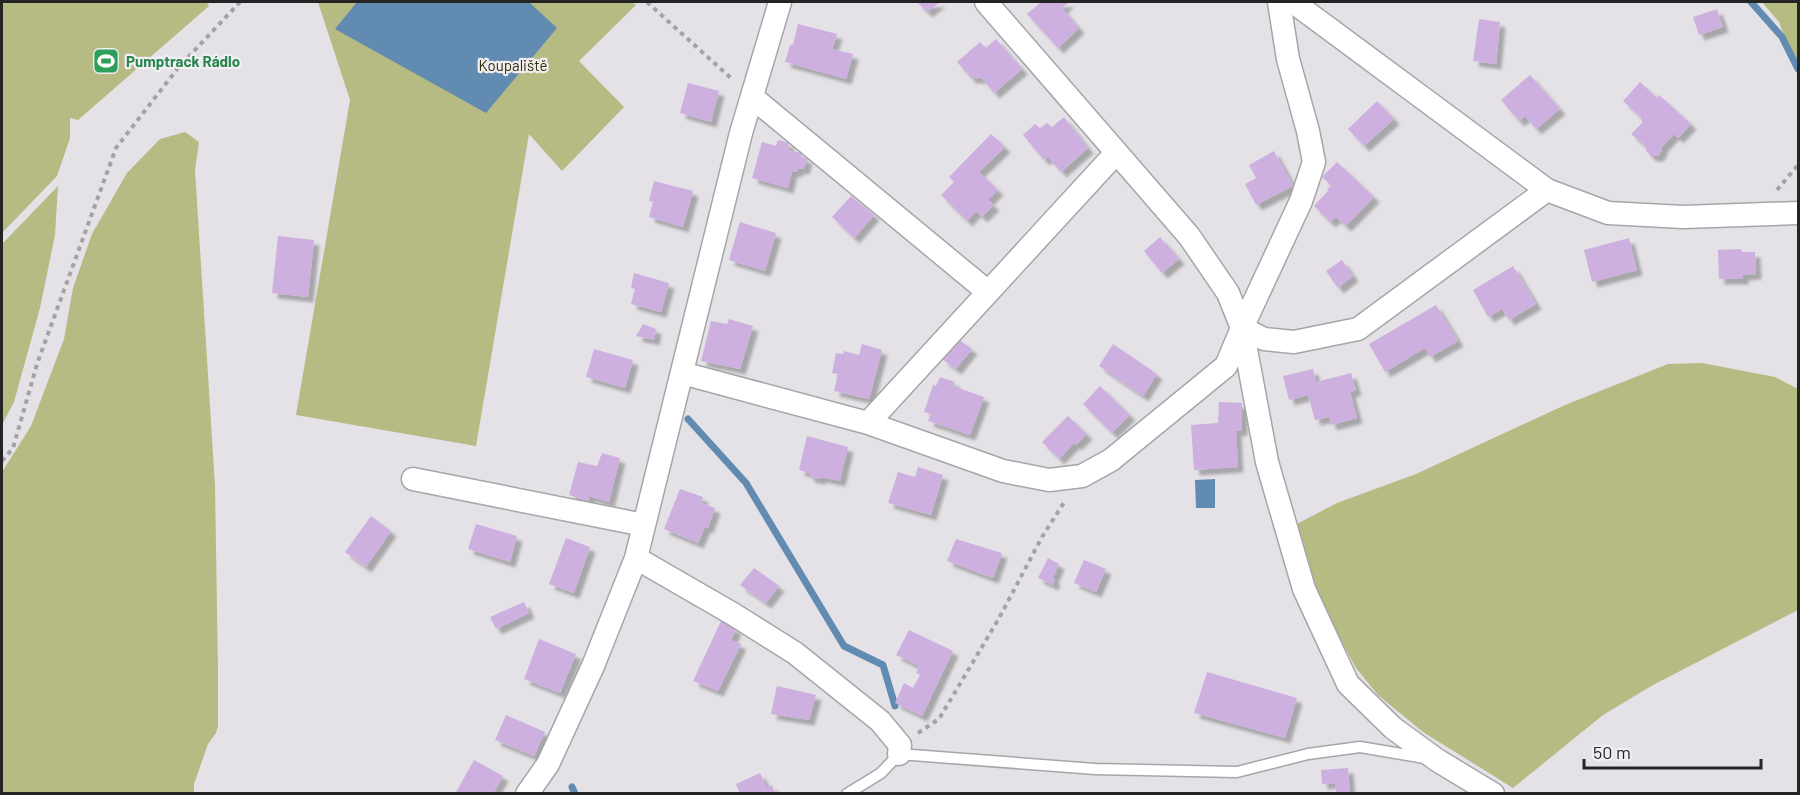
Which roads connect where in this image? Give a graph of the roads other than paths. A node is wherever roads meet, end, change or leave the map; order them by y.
1 (780, 2) edge
2 (986, 2) edge
3 (1279, 2) edge
4 (1293, 2) edge
5 (752, 96) junction
6 (1116, 153) junction
7 (1547, 190) junction
8 (1798, 213) edge
9 (988, 292) junction
10 (1242, 328) junction
11 (682, 373) junction
12 (868, 423) junction
13 (414, 479) dead end
14 (644, 525) junction
15 (636, 558) junction
16 (900, 750) junction
17 (1437, 760) junction
18 (527, 794) edge
19 (847, 794) edge
20 (1493, 794) edge

1 - 5 street
2 - 6 street
3 - 10 street
4 - 7 street
5 - 9 street
5 - 11 street
6 - 9 street
6 - 10 street
7 - 8 street
7 - 10 street
9 - 12 street
10 - 12 street
10 - 17 street
11 - 12 street
11 - 14 street
13 - 14 street
14 - 15 street
15 - 16 street
15 - 18 street
16 - 17 lane
16 - 19 lane
17 - 20 street

